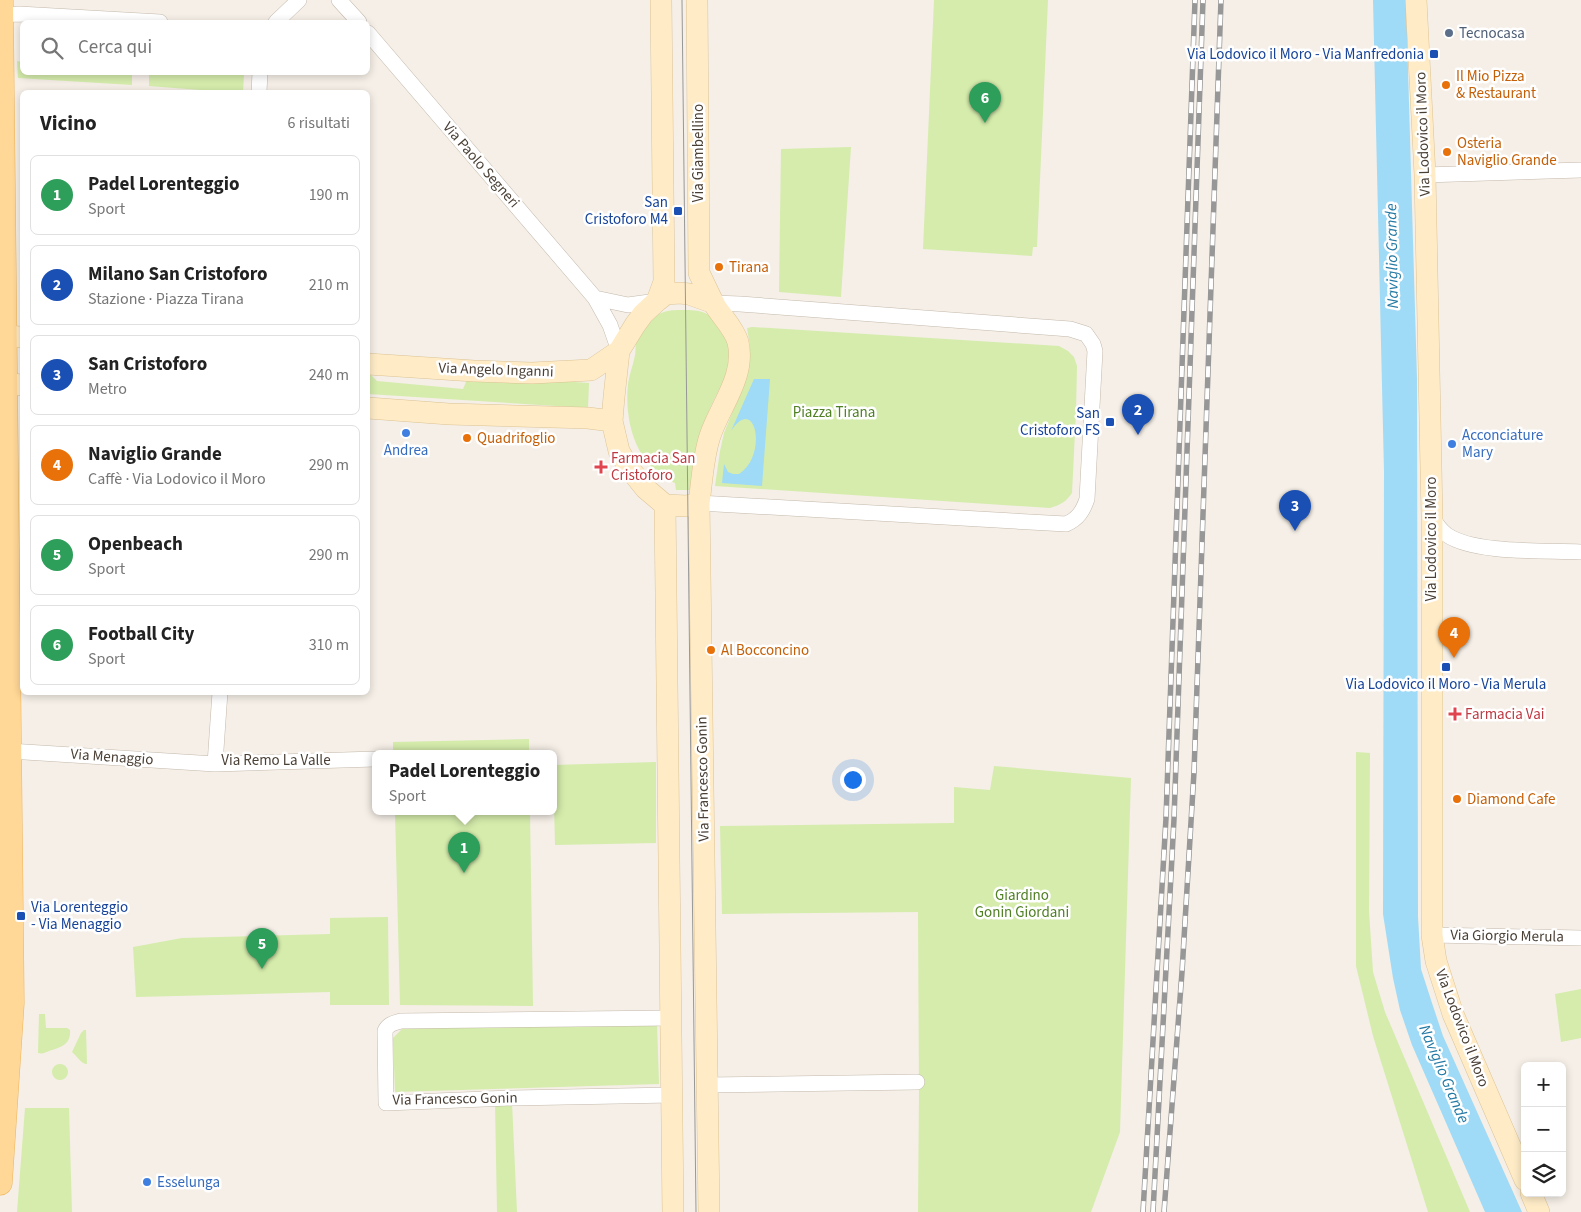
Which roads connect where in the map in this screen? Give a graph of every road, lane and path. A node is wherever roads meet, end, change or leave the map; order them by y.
1 (299, 0) edge
2 (339, 0) edge
3 (661, 0) edge
4 (697, 0) edge
5 (1416, 0) edge
6 (1, 8) edge
7 (124, 20) edge
8 (278, 20) edge
9 (357, 20) edge
10 (370, 35) edge
11 (260, 75) edge
12 (259, 90) edge
13 (1, 162) edge
14 (1581, 170) edge
15 (1425, 176) junction
16 (595, 298) junction
17 (657, 301) junction
18 (714, 304) junction
19 (9, 336) edge
20 (619, 351) junction
21 (370, 364) edge
22 (9, 384) edge
23 (370, 408) edge
24 (612, 421) junction
25 (3, 493) edge
26 (699, 503) junction
27 (665, 505) junction
28 (1439, 542) junction
29 (1581, 552) edge
30 (220, 695) edge
31 (9, 751) junction
32 (372, 759) edge
33 (215, 764) junction
34 (1432, 935) junction
35 (1581, 938) edge
36 (671, 1018) junction
37 (917, 1082) dead end
38 (707, 1085) junction
39 (672, 1095) junction
40 (1521, 1171) edge
41 (0, 1183) edge
42 (1533, 1197) edge
43 (673, 1212) edge
44 (710, 1212) edge
45 (1539, 1212) edge

1 - 8 street
2 - 9 street
3 - 17 street
4 - 18 street, Via Giambellino
5 - 15 street, Via Lodovico il Moro
6 - 7 street
6 - 13 main road
10 - 16 street, Via Paolo Segneri
11 - 12 street
13 - 19 main road
14 - 15 street
15 - 28 street, Via Lodovico il Moro
16 - 17 street
16 - 20 street, Via Paolo Segneri
17 - 18 street
17 - 20 street
18 - 26 street
18 - 26 street
19 - 22 main road
20 - 21 street, Via Angelo Inganni
20 - 24 street
22 - 25 main road
23 - 24 street
24 - 27 street
25 - 31 main road
26 - 27 street
26 - 38 street, Via Francesco Gonin
27 - 36 street
28 - 29 street
28 - 34 street, Via Lodovico il Moro
30 - 33 street, Via Remo La Valle
31 - 33 street, Via Menaggio
31 - 41 main road
32 - 33 street, Via Remo La Valle
34 - 35 street, Via Giorgio Merula
34 - 40 street, Via Lodovico il Moro
36 - 39 street
36 - 39 street, Via Francesco Gonin
37 - 38 street
38 - 44 street, Via Francesco Gonin
39 - 43 street
42 - 45 street

